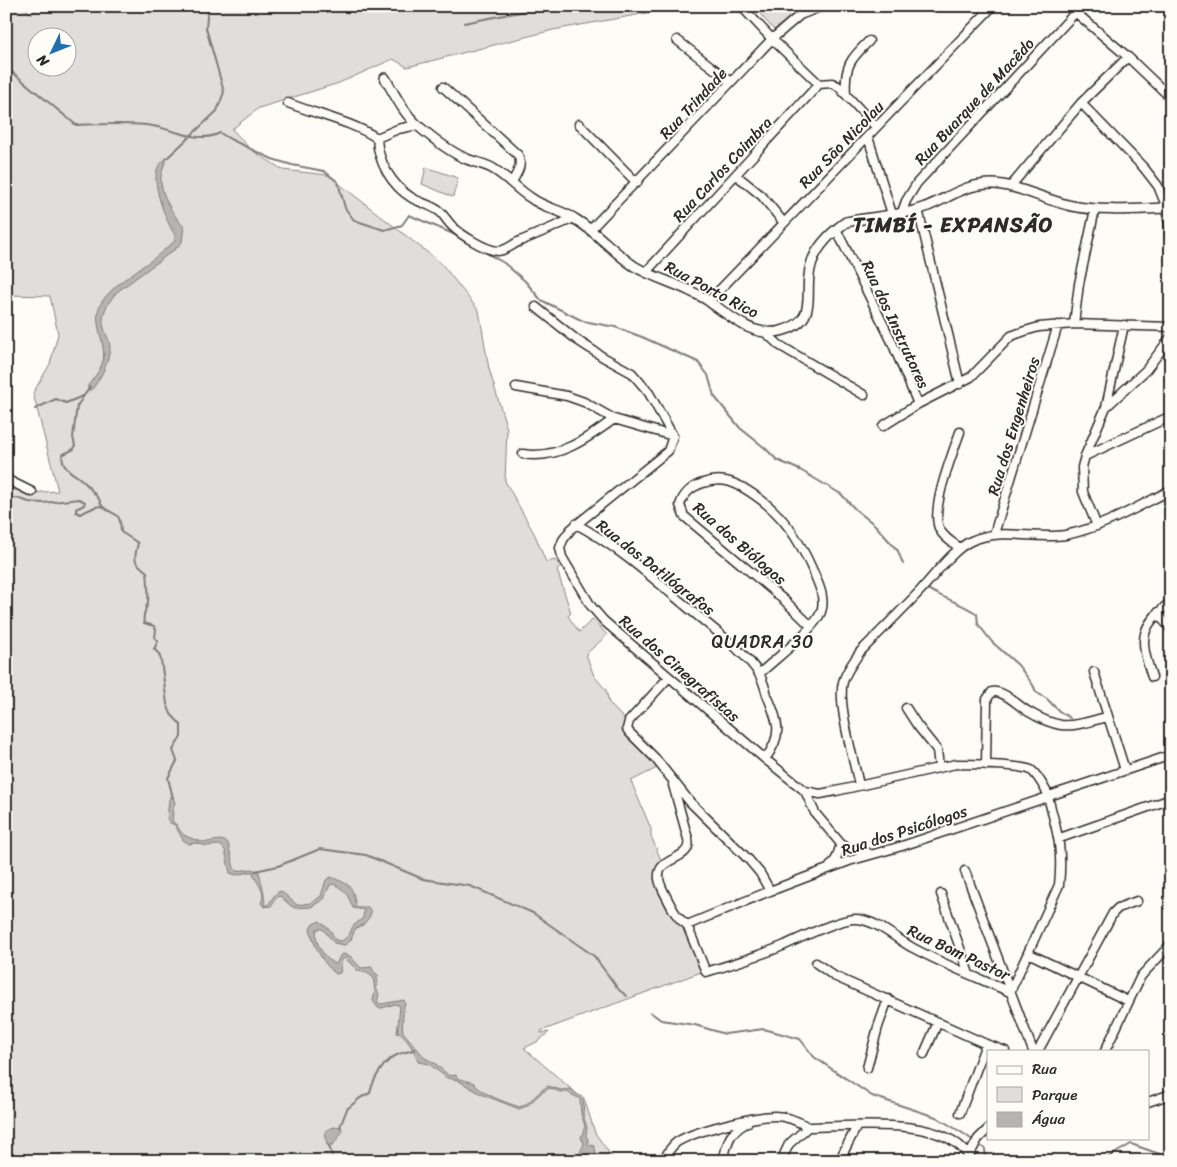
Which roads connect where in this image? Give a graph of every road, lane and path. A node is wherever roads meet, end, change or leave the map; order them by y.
1 (823, 6) edge
2 (993, 6) edge
3 (1068, 6) edge
4 (1166, 6) edge
5 (742, 7) edge
6 (1171, 11) edge
7 (1075, 13) junction
8 (772, 39) junction
9 (677, 40) dead end
10 (869, 41) dead end
11 (1128, 57) junction
12 (385, 78) dead end
13 (731, 82) junction
14 (820, 84) junction
15 (443, 87) dead end
16 (846, 94) junction
17 (1171, 98) edge
18 (288, 103) dead end
19 (1081, 103) junction
20 (579, 124) dead end
21 (418, 125) junction
22 (876, 127) junction
23 (868, 137) junction
24 (377, 138) junction
25 (736, 175) junction
26 (512, 182) junction
27 (637, 183) junction
28 (1010, 187) junction
29 (1169, 207) edge
30 (918, 209) junction
31 (1095, 210) junction
32 (902, 212) junction
33 (892, 214) junction
34 (574, 218) junction
35 (784, 224) junction
36 (591, 229) junction
37 (836, 229) junction
38 (1171, 236) edge
39 (646, 272) junction
40 (709, 301) junction
41 (536, 307) dead end
42 (1074, 324) junction
43 (1124, 325) junction
44 (1058, 326) junction
45 (1171, 327) edge
46 (766, 332) junction
47 (1171, 337) edge
48 (960, 384) junction
49 (516, 387) dead end
50 (864, 395) dead end
51 (918, 404) junction
52 (1106, 407) junction
53 (1171, 416) edge
54 (614, 419) junction
55 (883, 426) dead end
56 (960, 432) dead end
57 (673, 436) junction
58 (523, 454) dead end
59 (1084, 456) junction
60 (6, 479) edge
61 (1171, 490) edge
62 (32, 492) dead end
63 (576, 524) junction
64 (1097, 526) junction
65 (994, 534) junction
66 (560, 548) joint
67 (960, 548) junction
68 (1171, 602) edge
69 (1157, 614) junction
70 (811, 626) junction
71 (1171, 629) edge
72 (1094, 672) dead end
73 (759, 674) junction
74 (670, 677) junction
75 (1152, 677) dead end
76 (906, 708) dead end
77 (1107, 717) junction
78 (1171, 755) edge
79 (765, 759) junction
80 (986, 764) junction
81 (939, 767) junction
82 (1125, 770) junction
83 (672, 781) junction
84 (859, 785) junction
85 (806, 791) junction
86 (1048, 796) junction
87 (1171, 800) edge
88 (1060, 838) junction
89 (841, 844) junction
90 (872, 854) junction
91 (828, 869) junction
92 (965, 871) dead end
93 (770, 891) junction
94 (941, 894) dead end
95 (1137, 901) dead end
96 (687, 924) junction
97 (1171, 944) edge
98 (1028, 953) junction
99 (816, 964) dead end
100 (969, 974) junction
101 (1078, 978) junction
102 (1010, 992) junction
103 (888, 999) junction
104 (1128, 1001) junction
105 (938, 1022) junction
106 (986, 1044) junction
107 (1002, 1050) edge
108 (1033, 1050) edge
109 (1039, 1050) edge
110 (1104, 1050) edge
111 (924, 1054) dead end
112 (867, 1068) dead end
113 (1171, 1094) edge
114 (1150, 1101) edge
115 (960, 1113) dead end
116 (754, 1120) junction
117 (857, 1126) junction
118 (808, 1127) junction
119 (987, 1130) edge
120 (967, 1158) edge
121 (664, 1161) edge
122 (723, 1161) edge
123 (781, 1161) edge
124 (839, 1161) edge

1 - 8 street, Rua Trindade
2 - 22 street, Rua São Nicolau
3 - 7 street
4 - 6 street
5 - 8 street
7 - 11 street
7 - 32 street, Rua Buarque de Macêdo
8 - 13 street, Rua Trindade
8 - 14 street
9 - 13 street
10 - 16 street
11 - 17 street
11 - 19 street
12 - 21 street, Rua Porto Rico
13 - 27 street, Rua Trindade
14 - 16 street
14 - 25 street, Rua Carlos Coimbra
15 - 26 street
16 - 22 street
18 - 24 street
19 - 28 street
19 - 29 street
20 - 27 street
21 - 24 street
21 - 26 street, Rua Porto Rico
22 - 23 street, Rua São Nicolau
23 - 33 street
23 - 35 street, Rua São Nicolau
24 - 34 street
25 - 35 street
25 - 39 street, Rua Carlos Coimbra
26 - 34 street, Rua Porto Rico
27 - 36 street, Rua Trindade
28 - 30 street, Rua Porto Rico
28 - 31 street, Rua Porto Rico
29 - 31 street, Rua Porto Rico
29 - 38 street
30 - 32 street, Rua Porto Rico
30 - 48 street
31 - 42 street
32 - 33 street, Rua Porto Rico
33 - 37 street, Rua Porto Rico
34 - 36 street, Rua Porto Rico
35 - 40 street, Rua São Nicolau
36 - 39 street, Rua Porto Rico
37 - 46 street, Rua Porto Rico
37 - 51 street, Rua dos Instrutores
39 - 40 street, Rua Porto Rico
40 - 46 street, Rua Porto Rico
41 - 57 street
42 - 43 street
42 - 44 street
43 - 45 street
43 - 52 street
44 - 48 street
44 - 65 street, Rua dos Engenheiros
46 - 50 street, Rua Porto Rico
47 - 52 street
48 - 51 street
49 - 54 street
51 - 55 street
52 - 59 street
53 - 59 street
54 - 57 street
54 - 58 street
56 - 67 street
57 - 63 street, Rua dos Datilógrafos
59 - 64 street
60 - 62 street
61 - 64 street
63 - 66 street, Rua dos Datilógrafos
63 - 73 street, Rua dos Datilógrafos
64 - 65 street
65 - 67 street
66 - 74 street, Rua dos Cinegrafistas
67 - 84 street
68 - 69 street
69 - 71 street
69 - 75 street
70 - 70 street, Rua dos Biólogos
70 - 73 street, Rua dos Biólogos
72 - 77 street
73 - 79 street, Rua dos Datilógrafos
74 - 79 street, Rua dos Cinegrafistas
74 - 83 street
76 - 81 street
77 - 80 street
77 - 82 street
78 - 82 street, Rua dos Psicólogos
79 - 85 street, Rua dos Cinegrafistas
80 - 81 street
80 - 86 street
81 - 84 street
82 - 86 street, Rua dos Psicólogos
83 - 93 street
83 - 96 street
84 - 85 street
85 - 89 street, Rua dos Cinegrafistas
86 - 88 street
86 - 90 street, Rua dos Psicólogos
87 - 88 street
88 - 98 street, Rua Bom Pastor
89 - 90 street
89 - 91 street
90 - 91 street, Rua dos Psicólogos
91 - 93 street, Rua dos Psicólogos
92 - 102 street
93 - 96 street, Rua dos Psicólogos
94 - 100 street
95 - 101 street
96 - 100 street, Rua Bom Pastor
97 - 104 street
98 - 101 street
98 - 102 street, Rua Bom Pastor
99 - 103 street
100 - 102 street, Rua Bom Pastor
101 - 104 street
101 - 109 street
102 - 108 street
103 - 105 street
103 - 112 street
104 - 110 street
105 - 106 street
105 - 111 street
106 - 107 street
106 - 115 street
113 - 114 street
116 - 118 street
116 - 121 street
116 - 122 street
117 - 118 street
117 - 120 street
117 - 124 street
118 - 123 street
119 - 120 street

